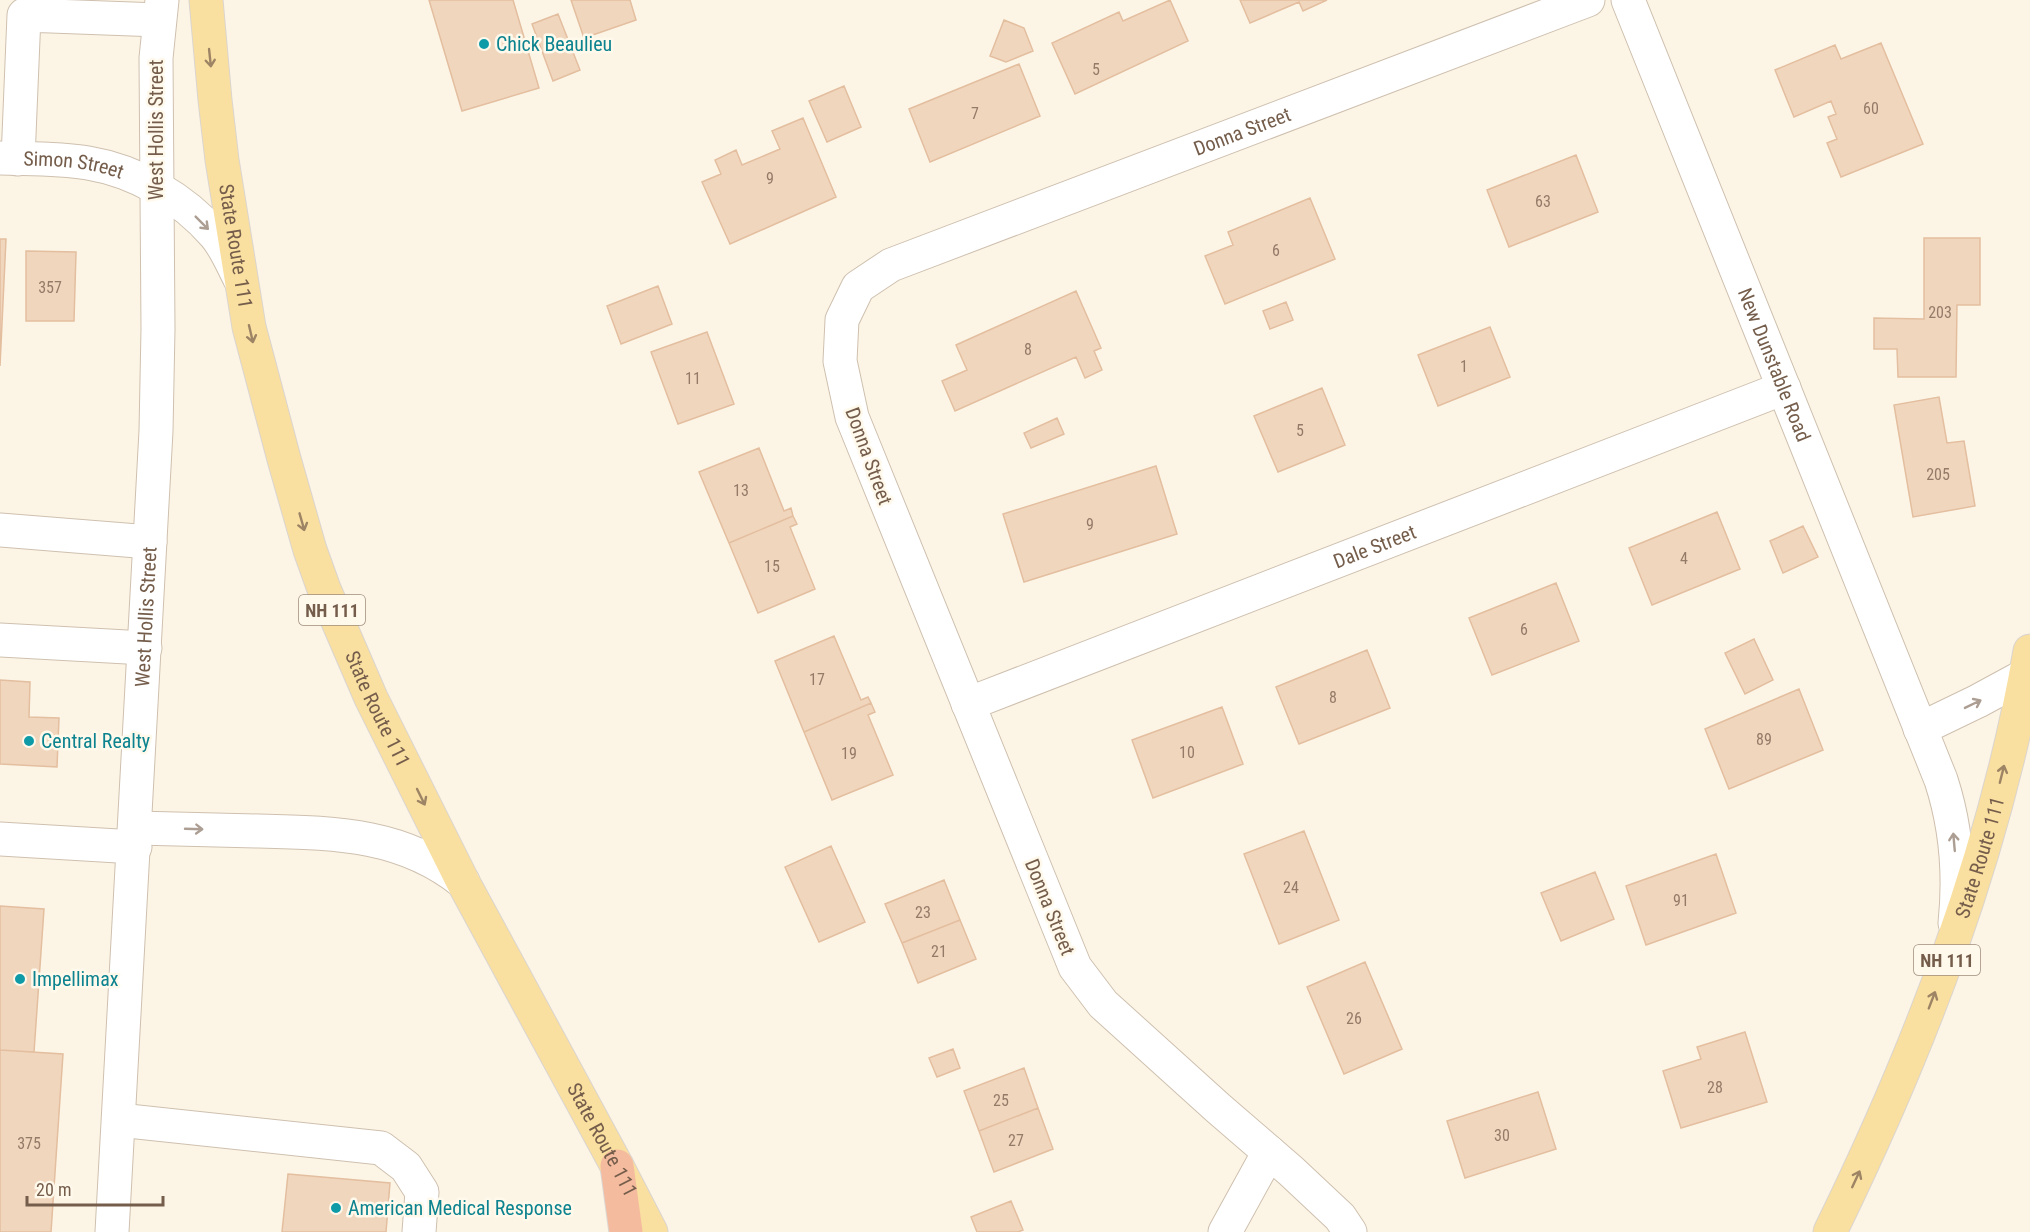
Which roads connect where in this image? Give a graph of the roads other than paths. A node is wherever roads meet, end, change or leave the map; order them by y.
1 (206, 0) edge
2 (1588, 0) edge
3 (1628, 0) edge
4 (161, 10) edge
5 (9, 158) edge
6 (156, 187) junction
7 (240, 281) junction
8 (1784, 388) junction
9 (0, 530) edge
10 (150, 542) junction
11 (0, 640) edge
12 (145, 648) junction
13 (2028, 663) edge
14 (968, 704) junction
15 (1920, 729) junction
16 (135, 837) junction
17 (0, 839) edge
18 (463, 882) junction
19 (1954, 942) junction
20 (119, 1120) junction
21 (1269, 1152) junction
22 (617, 1166) junction
23 (112, 1232) edge
24 (419, 1232) edge
25 (626, 1232) edge
26 (651, 1232) edge
27 (1225, 1232) edge
28 (1350, 1232) edge
29 (1830, 1232) edge

1 -> 7 main road, State Route 111 / NH 111
2 - 14 street, Donna Street
3 - 8 street, New Dunstable Road
4 - 5 street
4 - 6 street, West Hollis Street
5 - 6 street, Simon Street
6 -> 7 street, Simon Street
6 - 10 street, West Hollis Street
7 -> 18 main road, State Route 111 / NH 111
8 - 14 street, Dale Street
8 - 15 street, New Dunstable Road
9 - 10 street
10 - 12 street, West Hollis Street
11 - 12 street
12 - 16 street, West Hollis Street
15 -> 13 street
19 -> 13 main road, State Route 111 / NH 111
14 - 21 street, Donna Street
19 -> 15 street, New Dunstable Road
16 - 17 street
16 -> 18 street
16 - 20 street, West Hollis Street
18 - 22 main road, State Route 111 / NH 111
29 -> 19 main road, State Route 111 / NH 111
20 - 23 street, West Hollis Street
20 - 24 street
21 - 27 street
21 - 28 street, Donna Street
22 - 25 highway
22 - 26 main road, State Route 111 / NH 111

